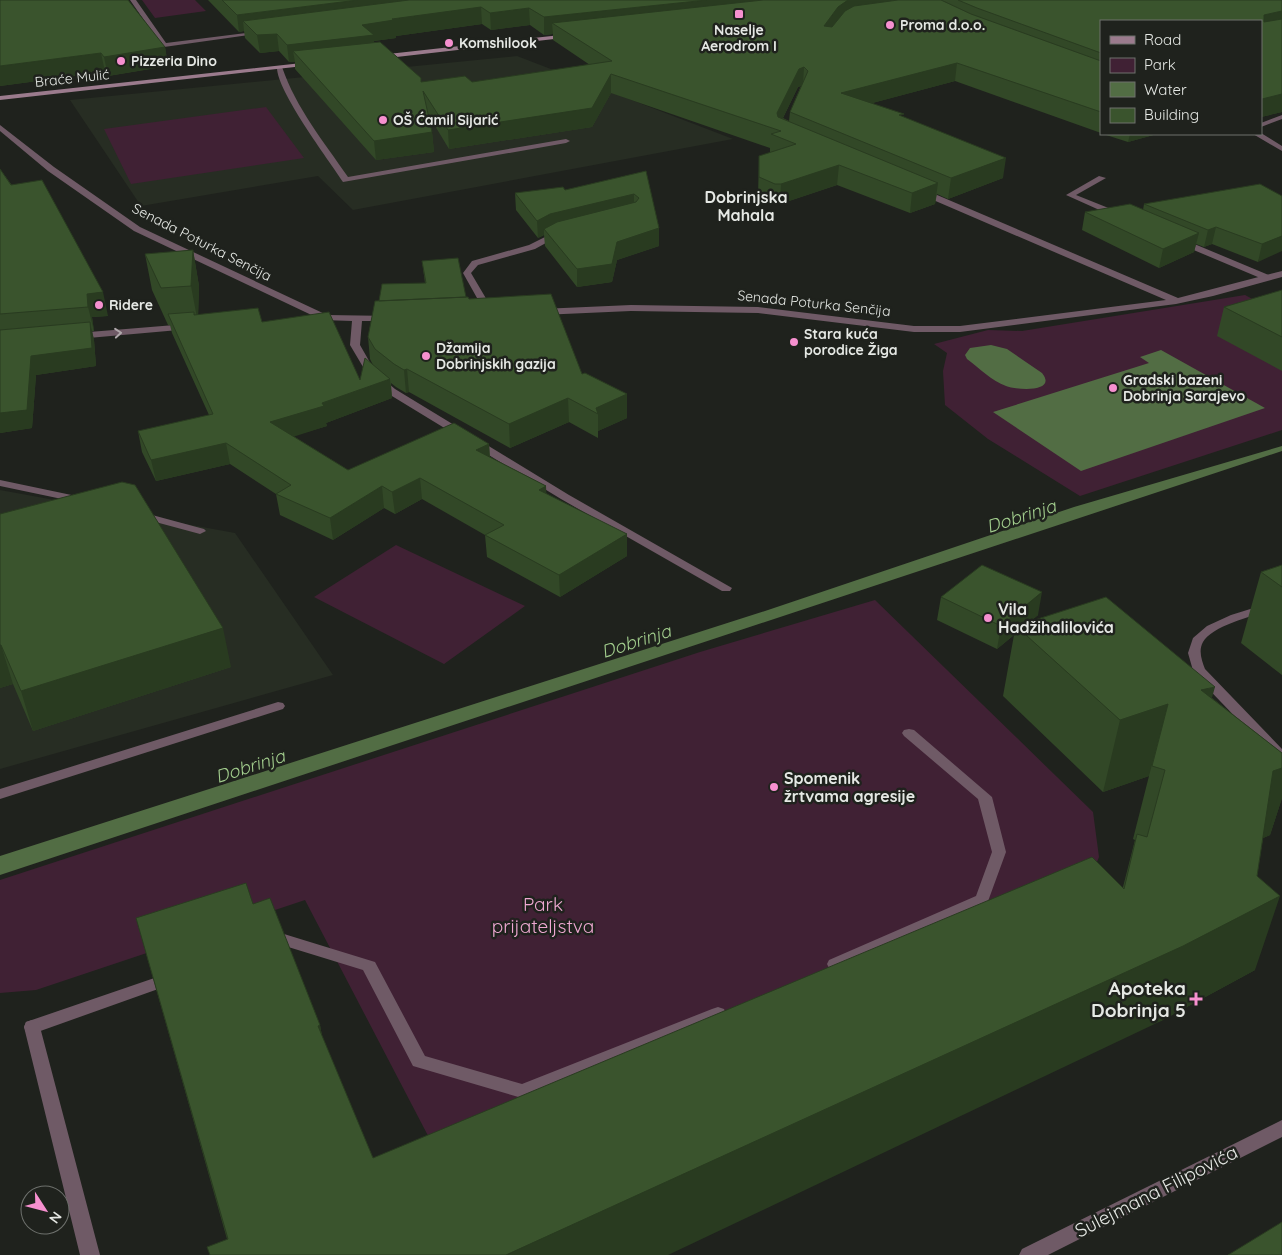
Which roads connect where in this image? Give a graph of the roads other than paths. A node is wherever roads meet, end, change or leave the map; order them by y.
1 (134, 0) edge
2 (273, 31) edge
3 (581, 34) edge
4 (370, 58) edge
5 (316, 64) edge
6 (279, 68) junction
7 (0, 98) edge
8 (1282, 117) edge
9 (1262, 125) edge
10 (0, 128) edge
11 (1259, 135) edge
12 (566, 141) dead end
13 (1282, 149) edge
14 (1102, 178) dead end
15 (910, 187) edge
16 (1124, 218) edge
17 (572, 231) edge
18 (1169, 236) edge
19 (1282, 274) edge
20 (1268, 278) junction
21 (1176, 300) junction
22 (528, 312) edge
23 (490, 314) edge
24 (325, 318) junction
25 (395, 318) edge
26 (357, 319) junction
27 (306, 320) edge
28 (200, 326) edge
29 (67, 337) edge
30 (0, 483) edge
31 (89, 502) edge
32 (126, 511) edge
33 (200, 530) dead end
34 (726, 588) dead end
35 (1282, 603) edge
36 (278, 706) dead end
37 (909, 733) dead end
38 (1282, 755) edge
39 (0, 794) edge
40 (256, 950) edge
41 (820, 971) edge
42 (182, 975) edge
43 (730, 1009) edge
44 (1282, 1128) edge
45 (90, 1255) edge
46 (1030, 1255) edge

1 - 2 street
3 - 4 street
5 - 6 street, Braće Mulić
6 - 7 street, Braće Mulić
6 - 12 street
8 - 9 street
10 - 24 street, Senada Poturka Senčija
11 - 13 street
14 - 16 street
15 - 21 street
17 - 23 street
18 - 20 street
19 - 20 street, Senada Poturka Senčija
20 - 21 street, Senada Poturka Senčija
21 - 22 street, Senada Poturka Senčija
24 - 26 street, Senada Poturka Senčija
24 - 27 street, Senada Poturka Senčija
25 - 26 street, Senada Poturka Senčija
26 - 34 street
29 -> 28 street
30 - 31 street
32 - 33 street
35 - 38 street
36 - 39 street
37 - 41 street
40 - 43 street
42 - 45 street
44 - 46 street, Sulejmana Filipovića

